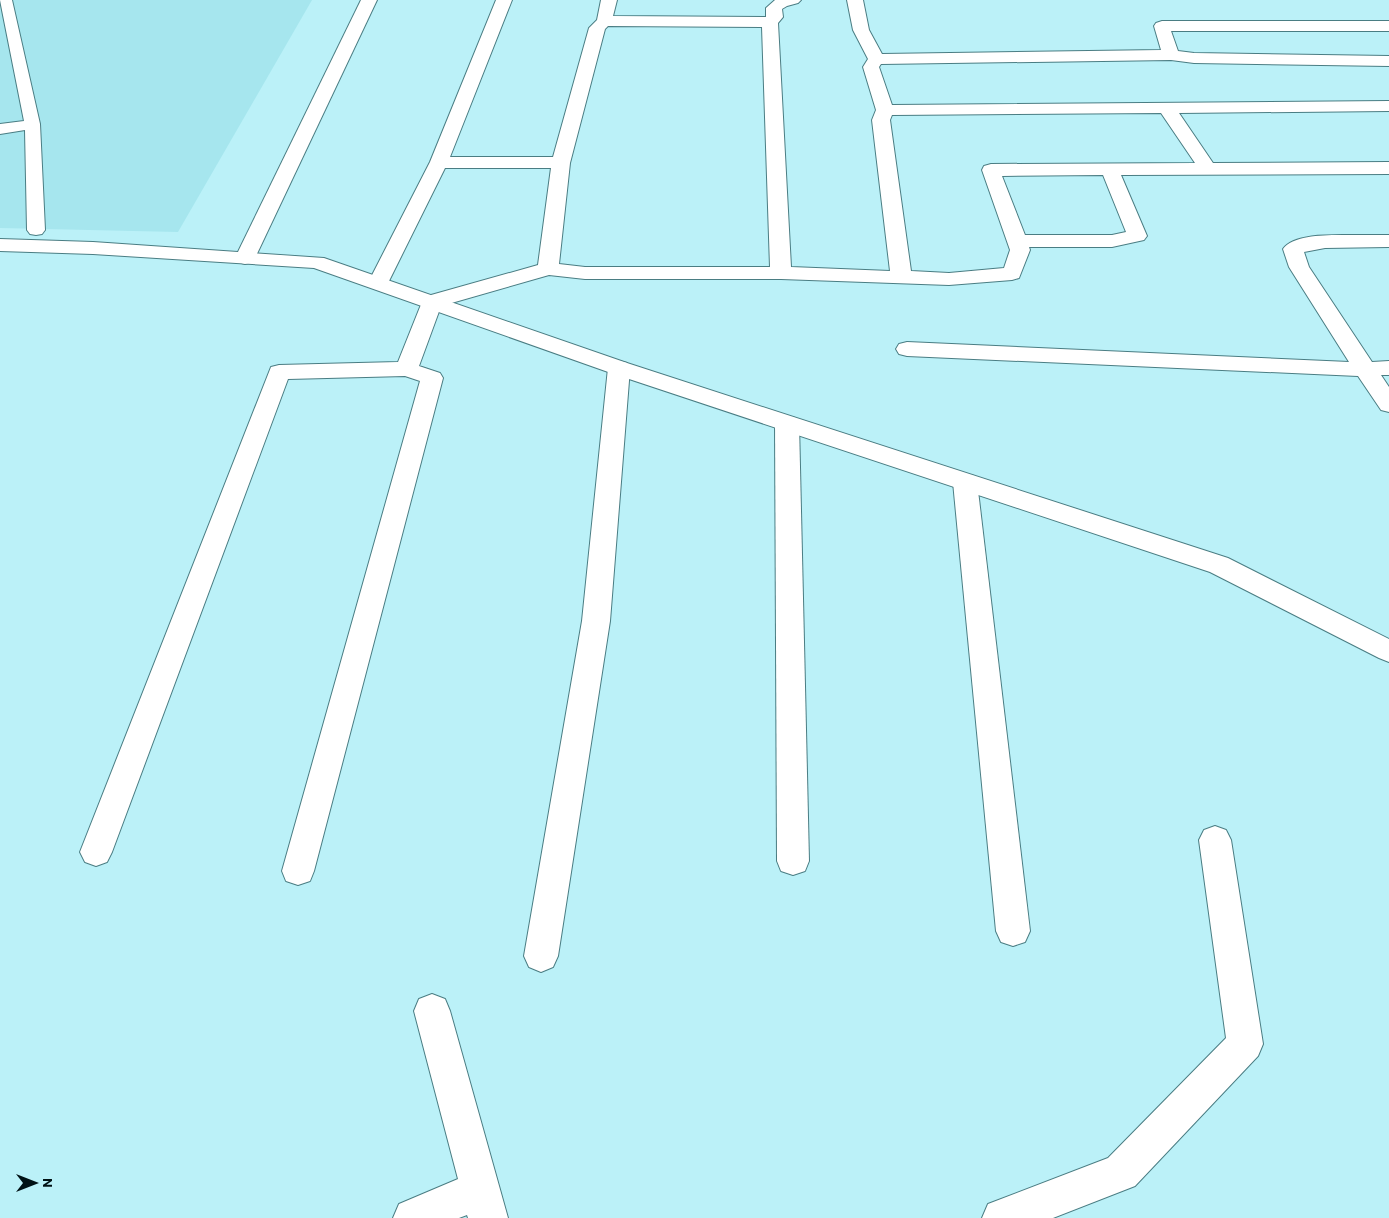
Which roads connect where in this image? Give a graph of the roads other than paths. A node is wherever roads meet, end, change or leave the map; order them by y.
1 (5, 0) edge
2 (369, 0) edge
3 (504, 0) edge
4 (609, 0) edge
5 (793, 0) edge
6 (855, 0) edge
7 (604, 21) junction
8 (770, 22) junction
9 (1389, 26) edge
10 (1171, 55) junction
11 (876, 59) junction
12 (1389, 61) edge
13 (1389, 106) edge
14 (1166, 107) junction
15 (886, 110) junction
16 (32, 124) junction
17 (0, 129) edge
18 (439, 162) junction
19 (561, 163) junction
20 (1389, 168) edge
21 (1208, 169) junction
22 (1110, 170) junction
23 (36, 230) dead end
24 (1017, 241) junction
25 (1389, 241) edge
26 (0, 245) edge
27 (245, 258) junction
28 (548, 269) junction
29 (781, 273) junction
30 (901, 277) junction
31 (378, 284) junction
32 (432, 302) junction
33 (907, 349) dead end
34 (619, 368) junction
35 (1389, 368) edge
36 (407, 369) junction
37 (1365, 369) junction
38 (1389, 405) edge
39 (787, 423) junction
40 (965, 482) junction
41 (1389, 651) edge
42 (1215, 840) dead end
43 (96, 852) dead end
44 (793, 861) dead end
45 (298, 871) dead end
46 (1013, 931) dead end
47 (540, 956) dead end
48 (432, 1011) dead end
49 (484, 1204) edge
50 (412, 1218) edge
51 (1002, 1218) edge

1 - 16 lane
2 - 27 street
3 - 18 street
4 - 7 street
5 - 8 street
6 - 11 street
7 - 8 street
7 - 19 street
8 - 29 street
9 - 10 street
10 - 11 street
10 - 12 street
11 - 15 street
13 - 14 street
14 - 15 street
14 - 21 street
15 - 30 street
16 - 17 lane
16 - 23 lane
18 - 19 street
18 - 31 street
19 - 28 street
20 - 21 street
21 - 22 street
22 - 24 street
22 - 24 street
24 - 30 street
25 - 37 street
26 - 27 street
27 - 31 street
28 - 29 street
28 - 32 street
29 - 30 street
31 - 32 street
32 - 34 street
32 - 36 street
33 - 37 street
34 - 39 street
34 - 47 street
35 - 37 street
36 - 43 street
36 - 45 street
37 - 38 street
39 - 40 street
39 - 44 street
40 - 41 street
40 - 46 street
42 - 51 street
48 - 49 street
49 - 50 street

